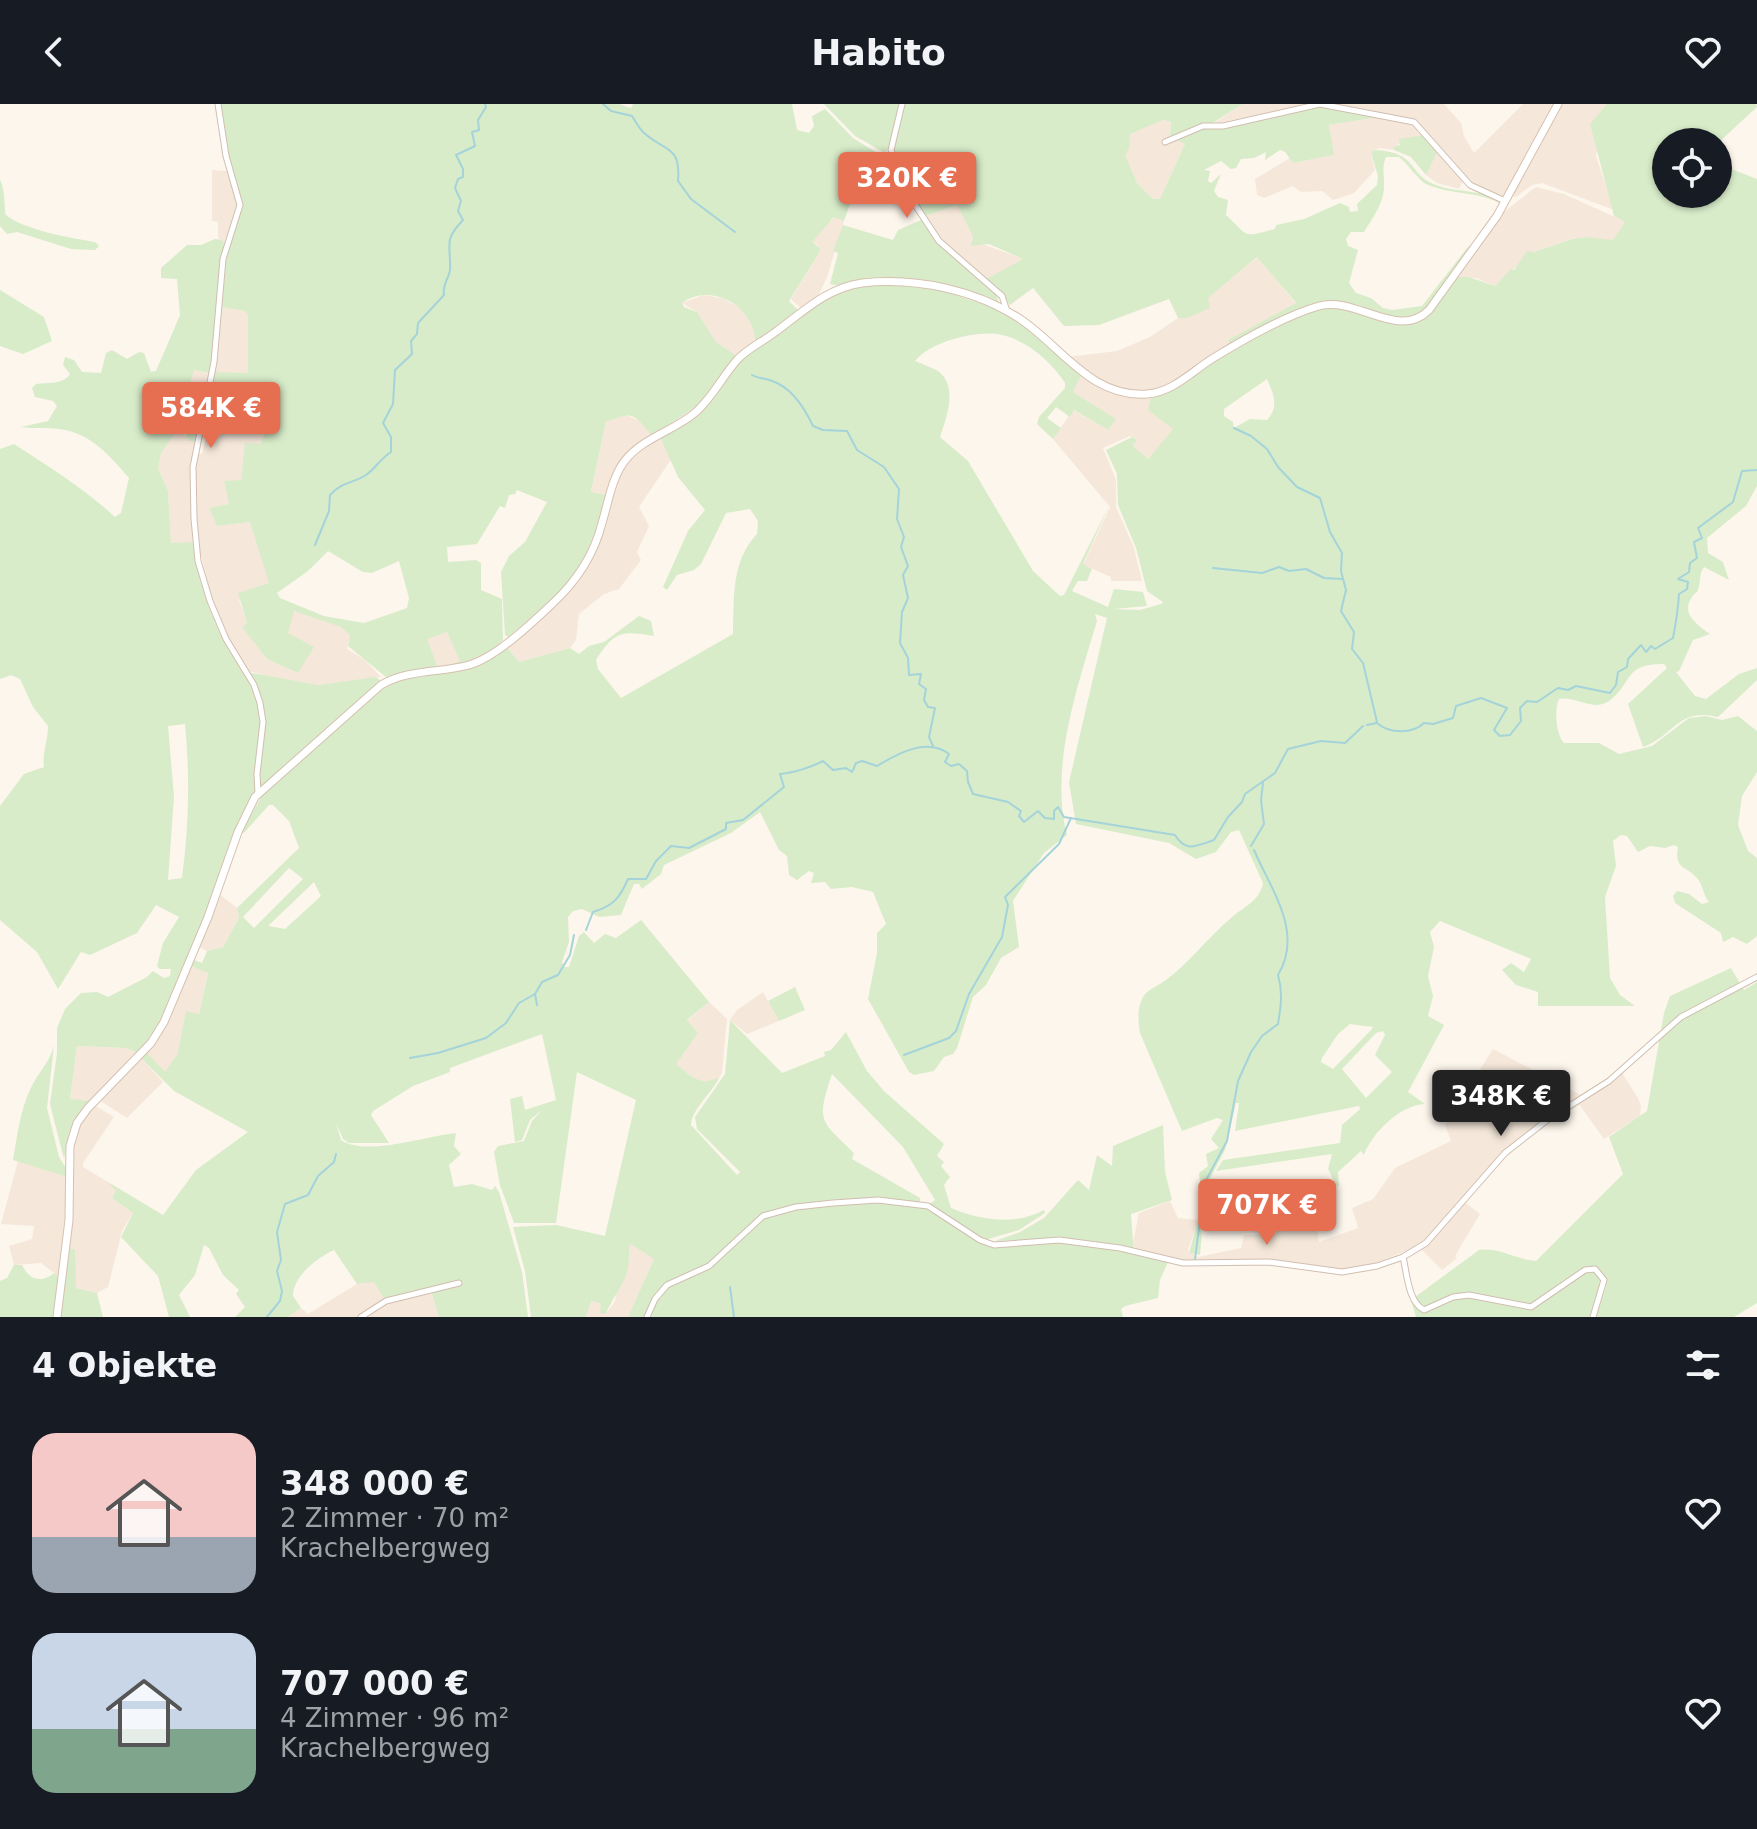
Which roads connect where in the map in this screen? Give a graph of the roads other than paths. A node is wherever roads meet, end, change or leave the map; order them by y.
1 (218, 104) edge
2 (902, 104) edge
3 (1558, 104) edge
4 (1165, 142) dead end
5 (1505, 201) junction
6 (1007, 312) junction
7 (258, 793) junction
8 (1757, 977) edge
9 (1403, 1257) junction
10 (459, 1283) dead end
11 (57, 1317) edge
12 (361, 1317) edge
13 (647, 1317) edge
14 (1593, 1317) edge

1 - 7 street
2 - 6 street
3 - 5 street
4 - 5 street
5 - 6 street
6 - 7 street
7 - 11 street
8 - 9 street
9 - 13 street
9 - 14 street
10 - 12 street

